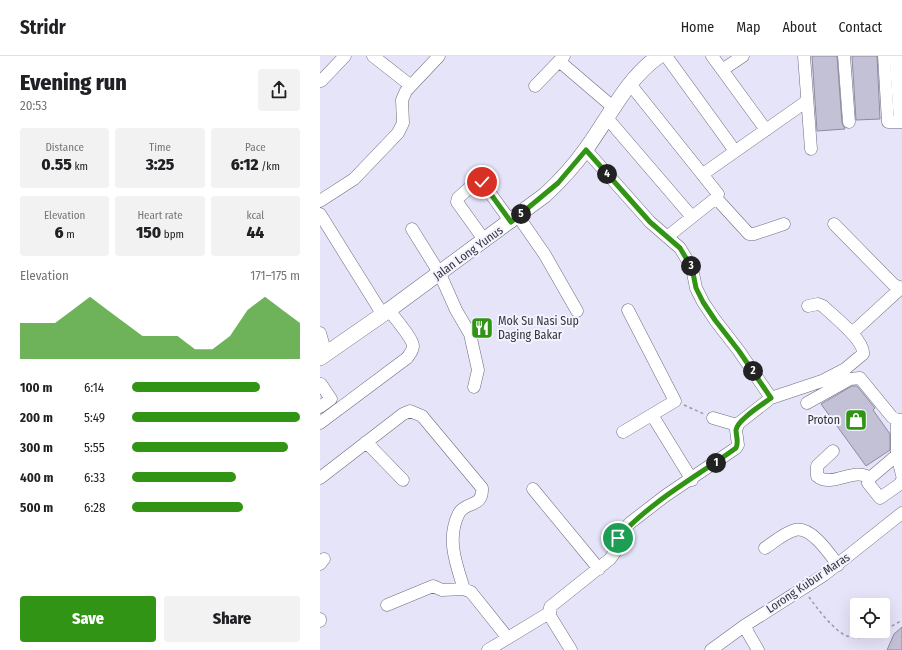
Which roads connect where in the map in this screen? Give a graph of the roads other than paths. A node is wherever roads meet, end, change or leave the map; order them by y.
1 (345, 56) edge
2 (373, 56) edge
3 (439, 56) edge
4 (659, 56) edge
5 (666, 56) edge
6 (712, 56) edge
7 (743, 56) edge
8 (804, 56) edge
9 (844, 56) edge
10 (884, 56) edge
11 (898, 56) edge
12 (561, 58) edge
13 (722, 70) junction
14 (321, 81) edge
15 (630, 84) junction
16 (410, 85) junction
17 (535, 86) dead end
18 (807, 101) junction
19 (611, 113) junction
20 (902, 114) edge
21 (849, 122) dead end
22 (902, 122) edge
23 (766, 130) junction
24 (811, 149) dead end
25 (586, 150) junction
26 (735, 151) junction
27 (703, 174) junction
28 (716, 198) junction
29 (320, 201) edge
30 (320, 214) edge
31 (692, 217) junction
32 (514, 219) junction
33 (784, 224) dead end
34 (834, 224) dead end
35 (412, 229) dead end
36 (666, 237) junction
37 (485, 241) junction
38 (440, 274) junction
39 (901, 288) edge
40 (808, 306) dead end
41 (628, 310) dead end
42 (577, 311) dead end
43 (386, 312) junction
44 (852, 332) junction
45 (320, 333) edge
46 (323, 356) edge
47 (320, 384) edge
48 (474, 387) dead end
49 (771, 398) junction
50 (807, 403) dead end
51 (320, 407) edge
52 (652, 415) junction
53 (713, 418) road end
54 (899, 420) edge
55 (320, 423) edge
56 (737, 426) junction
57 (623, 432) dead end
58 (366, 442) junction
59 (833, 451) dead end
60 (897, 455) junction
61 (902, 475) edge
62 (320, 478) edge
63 (870, 478) junction
64 (403, 480) dead end
65 (692, 480) junction
66 (902, 480) edge
67 (533, 489) dead end
68 (902, 513) edge
69 (765, 548) dead end
70 (838, 565) junction
71 (599, 569) junction
72 (464, 589) junction
73 (387, 605) dead end
74 (549, 613) junction
75 (744, 626) junction
76 (507, 637) junction
77 (488, 650) edge
78 (504, 650) edge
79 (571, 650) edge
80 (711, 650) edge
81 (758, 650) edge

1 - 14 street
2 - 16 street
3 - 16 street
4 - 15 main road, Jalan Long Yunus
5 - 26 street
6 - 13 street
7 - 13 street
8 - 18 street
9 - 21 street
10 - 22 street
11 - 20 highway
12 - 17 street
12 - 19 street
13 - 23 street
15 - 19 main road, Jalan Long Yunus
15 - 27 street
16 - 29 street
18 - 23 street
18 - 24 street
19 - 25 main road, Jalan Long Yunus
19 - 31 street
23 - 26 street
25 - 32 main road, Jalan Long Yunus
25 - 36 street
26 - 27 street
27 - 28 street
28 - 31 street
28 - 33 street
30 - 43 street
31 - 36 street
32 - 37 main road, Jalan Long Yunus
32 - 37 street
32 - 42 street
34 - 39 street
35 - 38 street
36 - 49 street
37 - 38 main road, Jalan Long Yunus
38 - 43 main road, Jalan Long Yunus
38 - 48 street
39 - 44 street
40 - 44 street
41 - 52 street
43 - 46 main road, Jalan Long Yunus
43 - 55 street
44 - 49 street
45 - 46 street
47 - 51 street
49 - 56 street
50 - 54 street
52 - 57 street
52 - 65 street
53 - 56 street
54 - 60 street
56 - 65 street
58 - 62 street
58 - 64 street
58 - 72 street
59 - 63 street
60 - 61 street
60 - 63 street
63 - 66 street
65 - 71 street
67 - 71 street
68 - 70 street, Lorong Kubur Maras
69 - 70 street
70 - 75 street, Lorong Kubur Maras
71 - 74 street
72 - 73 street
72 - 76 street
74 - 76 street
74 - 79 street
75 - 80 street, Lorong Kubur Maras
75 - 81 street
76 - 77 street
76 - 78 street

